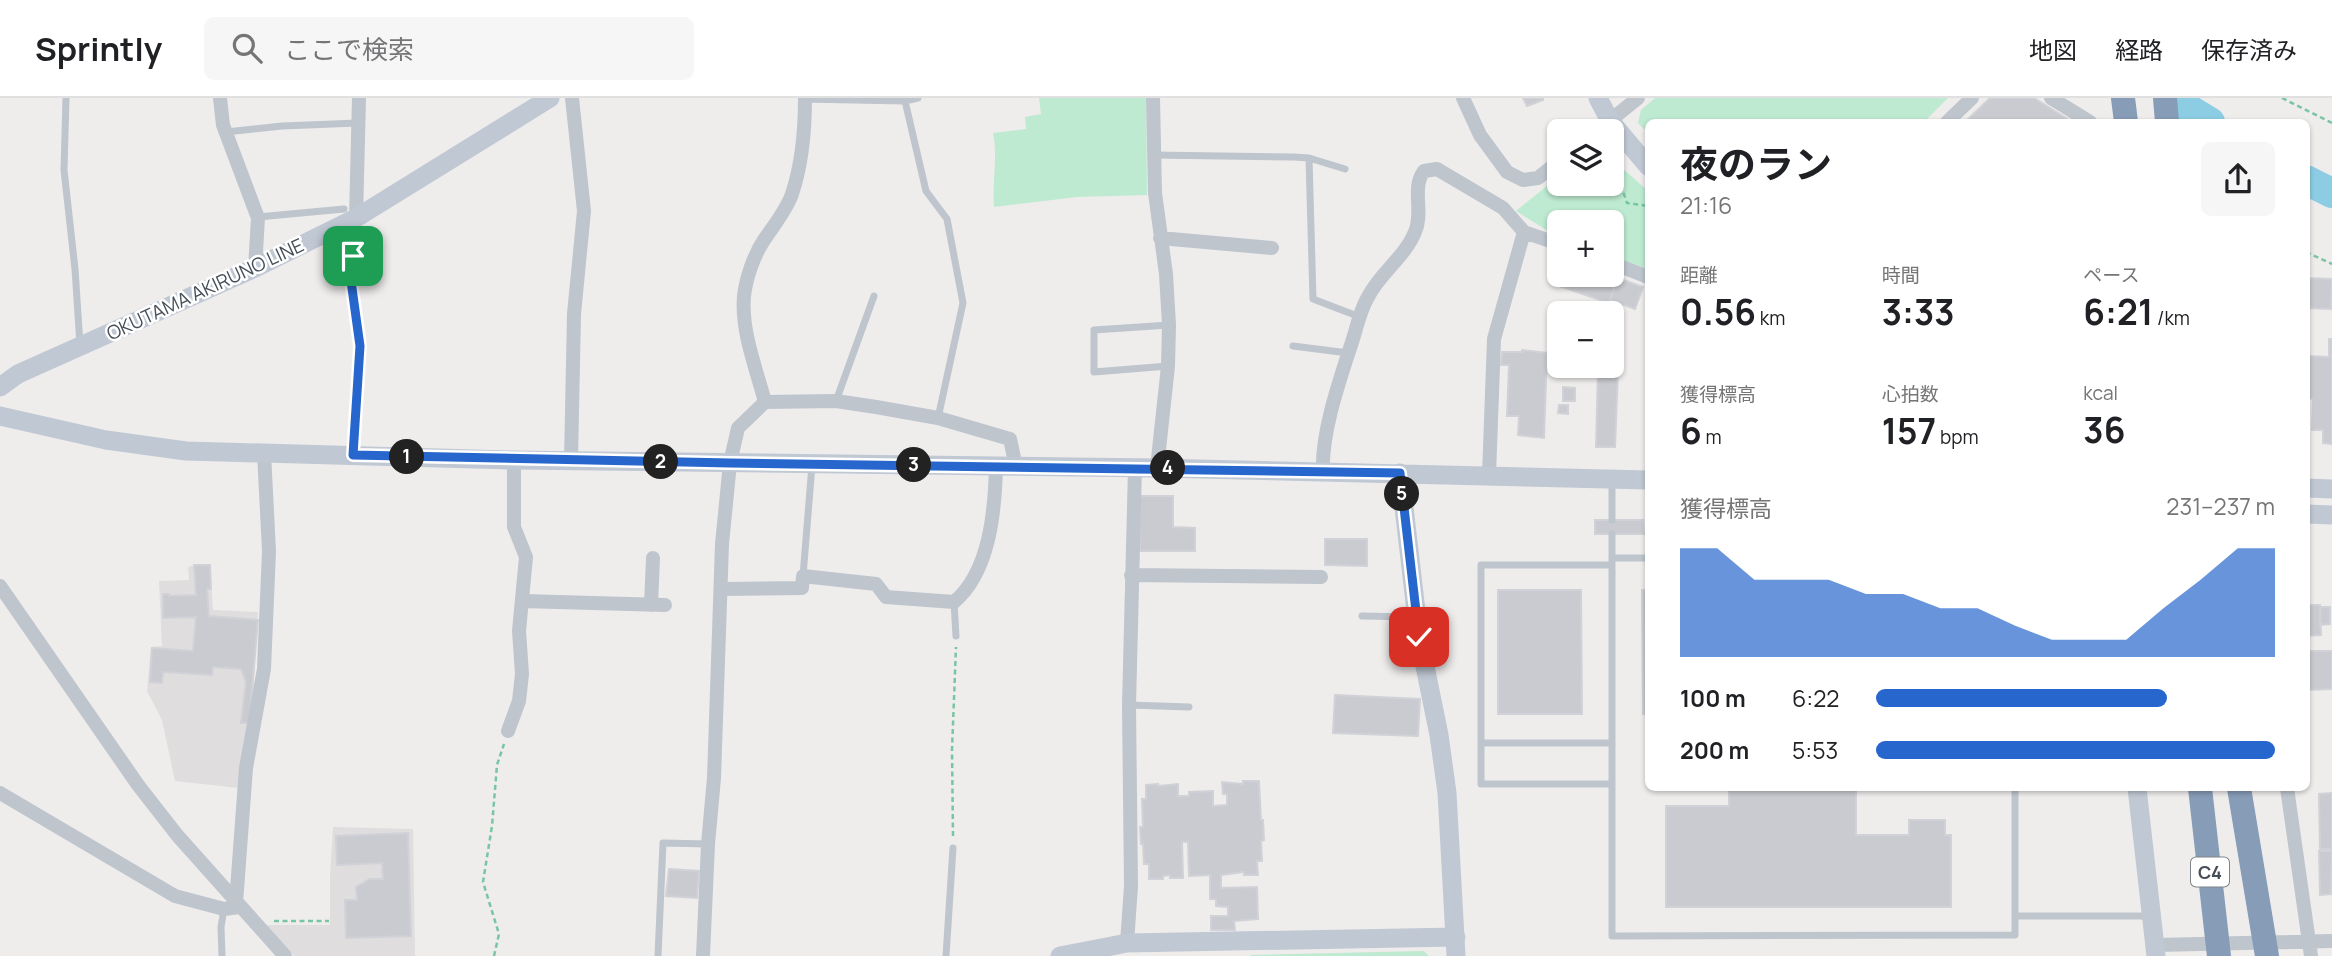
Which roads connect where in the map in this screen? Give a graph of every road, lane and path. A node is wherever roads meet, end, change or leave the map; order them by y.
1 (66, 98) edge
2 (219, 98) edge
3 (359, 98) edge
4 (550, 98) edge
5 (572, 98) edge
6 (803, 98) edge
7 (918, 98) edge
8 (1153, 98) edge
9 (1463, 98) edge
10 (1598, 98) edge
11 (1638, 98) edge
12 (1972, 98) edge
13 (2051, 98) edge
14 (2123, 98) edge
15 (2165, 98) edge
16 (2282, 98) edge
17 (905, 101) junction
18 (1602, 119) edge
19 (1612, 119) edge
20 (1950, 119) edge
21 (2085, 119) edge
22 (2126, 119) edge
23 (2167, 119) edge
24 (359, 123) junction
25 (2332, 124) edge
26 (226, 132) junction
27 (1624, 145) edge
28 (1154, 155) junction
29 (1309, 158) junction
30 (1645, 163) edge
31 (1345, 169) dead end
32 (1547, 171) edge
33 (1624, 194) edge
34 (1645, 206) edge
35 (350, 213) junction
36 (258, 218) junction
37 (1524, 232) junction
38 (1160, 238) junction
39 (1547, 240) edge
40 (1272, 248) dead end
41 (2310, 254) edge
42 (2332, 264) edge
43 (255, 268) junction
44 (1624, 268) edge
45 (1645, 276) edge
46 (874, 296) dead end
47 (1360, 317) junction
48 (1169, 325) junction
49 (1293, 346) dead end
50 (80, 347) junction
51 (1349, 353) junction
52 (1168, 366) junction
53 (0, 387) edge
54 (836, 401) junction
55 (765, 402) junction
56 (0, 416) edge
57 (938, 418) junction
58 (264, 453) junction
59 (353, 455) junction
60 (514, 460) junction
61 (571, 460) junction
62 (730, 463) junction
63 (813, 464) junction
64 (996, 466) junction
65 (1016, 467) junction
66 (1135, 468) junction
67 (1157, 468) junction
68 (1323, 472) junction
69 (1400, 473) junction
70 (1489, 475) junction
71 (1612, 479) junction
72 (1645, 480) edge
73 (2310, 488) edge
74 (2332, 489) edge
75 (2310, 514) edge
76 (2332, 515) edge
77 (1612, 520) dead end
78 (1612, 534) dead end
79 (653, 558) dead end
80 (1645, 558) edge
81 (1612, 561) junction
82 (1131, 575) junction
83 (803, 576) junction
84 (1321, 577) dead end
85 (0, 586) edge
86 (722, 589) junction
87 (522, 601) junction
88 (954, 602) junction
89 (1362, 617) dead end
90 (1416, 617) junction
91 (956, 636) joint
92 (1129, 705) junction
93 (1189, 707) dead end
94 (508, 731) joint
95 (1481, 743) junction
96 (1612, 743) junction
97 (1612, 784) junction
98 (2015, 791) edge
99 (2137, 791) edge
100 (2200, 791) edge
101 (2233, 791) edge
102 (2240, 791) edge
103 (2287, 791) edge
104 (0, 793) edge
105 (708, 844) junction
106 (953, 848) joint
107 (2210, 879) junction
108 (233, 906) junction
109 (2015, 916) junction
110 (2152, 916) junction
111 (253, 921) junction
112 (329, 921) dead end
113 (2332, 941) edge
114 (1127, 943) junction
115 (1456, 946) edge
116 (2306, 946) edge
117 (2160, 948) edge
118 (1225, 949) edge
119 (222, 956) edge
120 (285, 956) edge
121 (494, 956) edge
122 (657, 956) edge
123 (703, 956) edge
124 (946, 956) edge
125 (1060, 956) edge
126 (2213, 956) edge
127 (2219, 956) edge
128 (2250, 956) edge
129 (2267, 956) edge

1 - 50 lane
2 - 26 street
3 - 24 street
4 - 35 main road, OKUTAMA AKIRUNO LINE
5 - 61 street
6 - 17 lane
6 - 55 street
7 - 17 lane
8 - 28 street
9 - 32 street
10 - 18 main road
11 - 19 street
12 - 20 street
13 - 21 street
14 - 22 highway
15 - 23 highway
16 - 25 path
17 - 57 lane
24 - 26 lane
24 - 35 street
26 - 36 street
27 - 30 main road
28 - 29 lane
28 - 38 street
29 - 31 lane
29 - 47 lane
33 - 34 path
35 - 36 lane
35 - 43 main road, OKUTAMA AKIRUNO LINE
35 - 59 lane
36 - 43 street
37 - 39 street
37 - 47 street
37 - 70 street
38 - 40 street
38 - 48 street
41 - 42 path
43 - 50 main road, OKUTAMA AKIRUNO LINE
44 - 45 street
46 - 54 lane
47 - 51 street
48 - 52 street
48 - 52 lane
49 - 51 lane
50 - 53 main road, OKUTAMA AKIRUNO LINE
51 - 68 street
52 - 67 street
54 - 55 street
54 - 57 street
55 - 62 street
56 - 58 main road
57 - 65 street
58 - 59 main road
58 - 108 street
59 - 60 main road
60 - 61 main road
60 - 87 street
61 - 62 main road
62 - 63 main road
62 - 86 street
63 - 64 main road
63 - 83 lane
64 - 65 main road
64 - 88 street
65 - 66 main road
66 - 67 main road
66 - 82 street
67 - 68 main road
68 - 69 main road
69 - 70 main road
69 - 90 main road
70 - 71 main road
71 - 72 main road
71 - 77 lane
73 - 74 main road
75 - 76 main road
78 - 81 lane
79 - 87 street
80 - 81 lane
81 - 95 lane
81 - 96 lane
82 - 84 street
82 - 92 street
83 - 86 street
83 - 88 street
85 - 108 street
86 - 105 street
87 - 94 street
88 - 91 lane
89 - 90 lane
90 - 115 main road
91 - 106 path
92 - 93 lane
92 - 114 street
94 - 121 path
95 - 96 lane
95 - 97 lane
96 - 97 lane
97 - 109 lane
98 - 109 lane
99 - 110 main road
100 - 107 highway, C4
101 - 128 highway, C4
102 - 129 highway
103 - 116 street
104 - 108 street
105 - 122 lane
105 - 123 street
106 - 124 lane
107 - 126 highway
107 - 127 highway, C4
108 - 111 street
108 - 119 lane
109 - 110 lane
110 - 117 main road
111 - 112 path
111 - 120 street
113 - 116 street
114 - 118 main road
114 - 125 main road
115 - 118 main road
116 - 117 street

